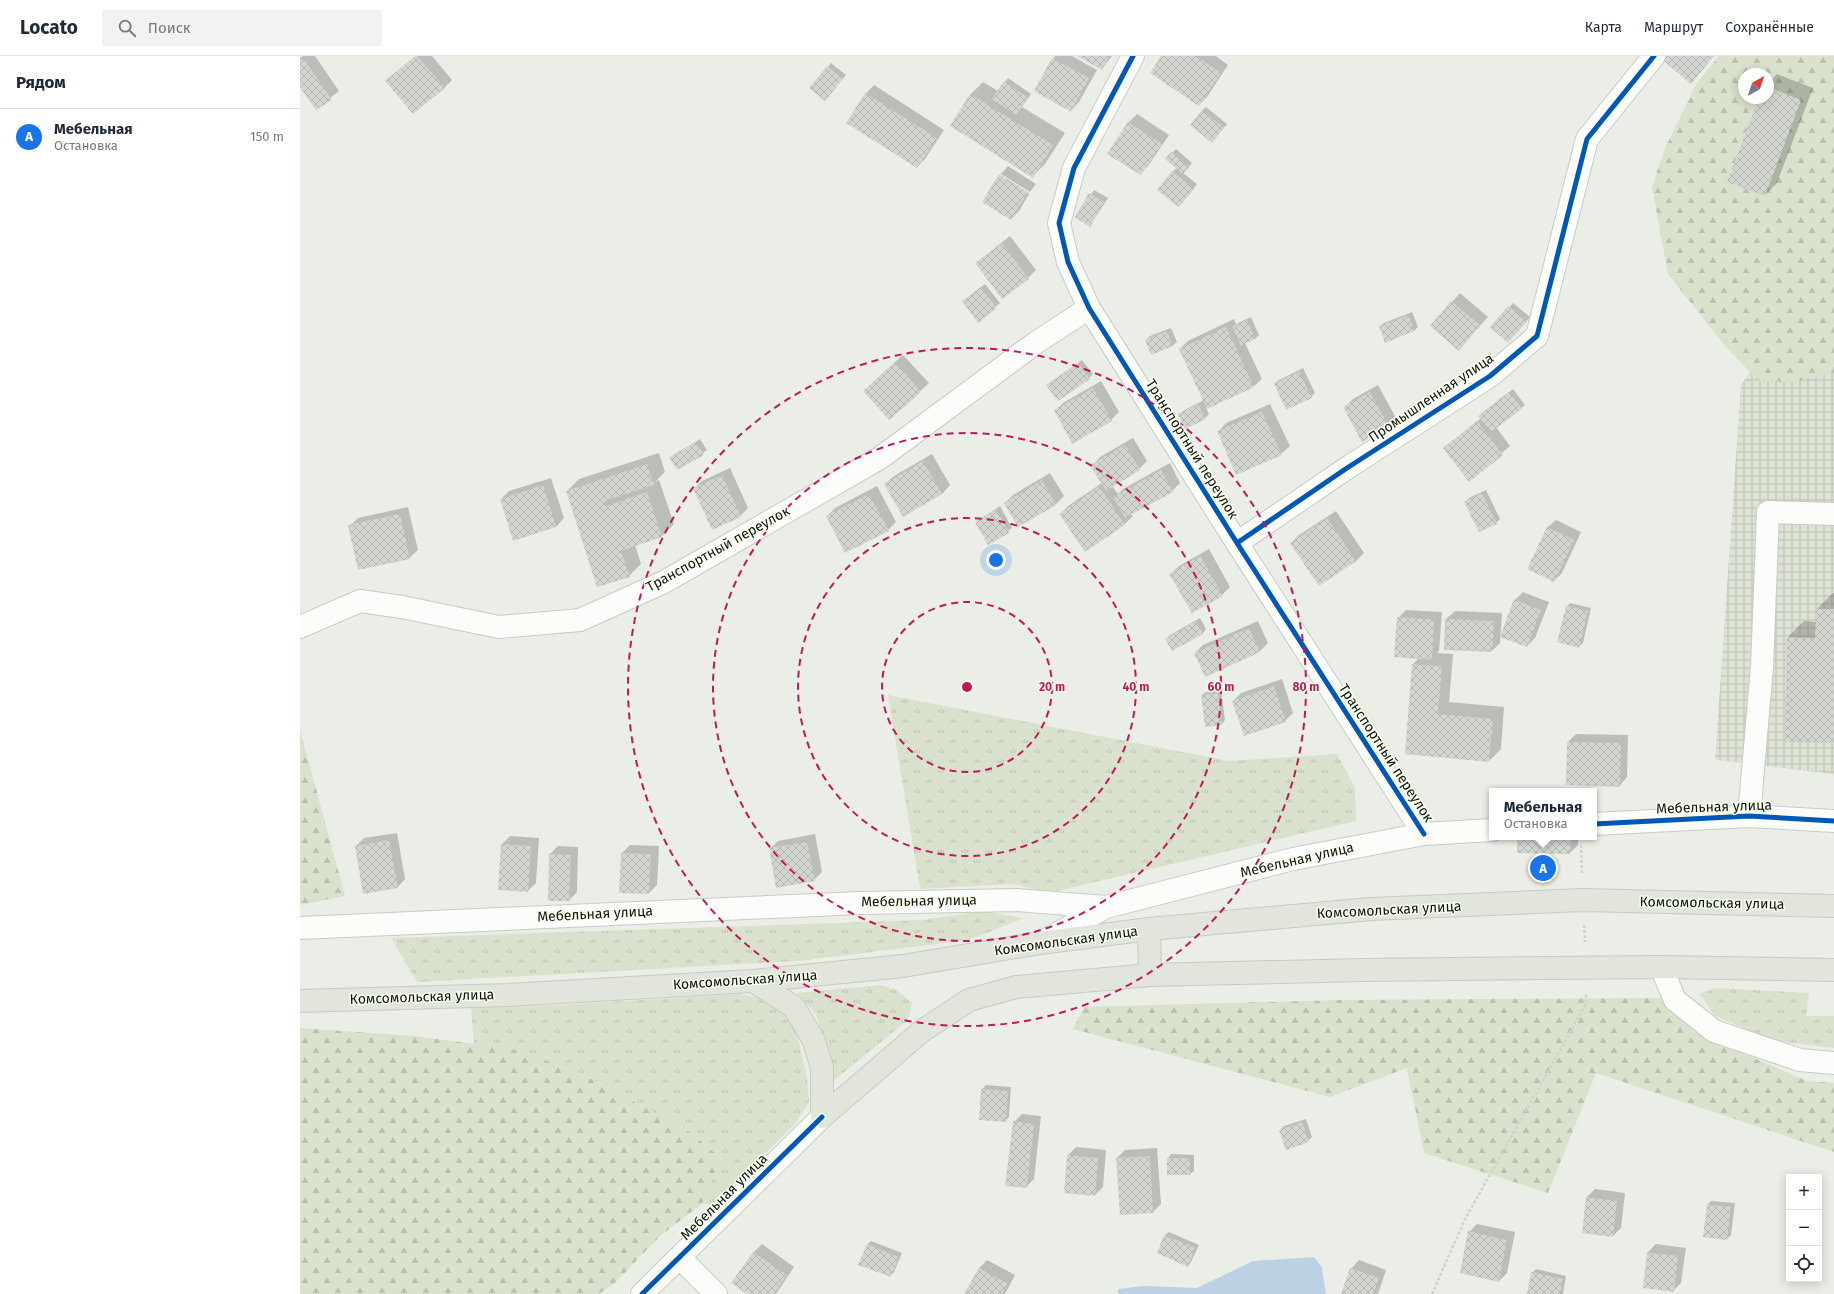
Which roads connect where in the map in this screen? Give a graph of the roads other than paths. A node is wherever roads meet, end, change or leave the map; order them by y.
1 (1133, 56) edge
2 (1654, 56) edge
3 (1089, 308) junction
4 (1834, 514) edge
5 (1237, 543) junction
6 (300, 627) edge
7 (1749, 816) junction
8 (1834, 821) edge
9 (1597, 824) edge
10 (1489, 830) edge
11 (1424, 834) junction
12 (1834, 906) edge
13 (1106, 907) junction
14 (300, 928) edge
15 (1149, 929) junction
16 (1040, 943) junction
17 (1661, 967) junction
18 (1834, 970) edge
19 (1150, 975) junction
20 (753, 981) junction
21 (300, 1001) edge
22 (1834, 1063) edge
23 (822, 1117) junction
24 (680, 1258) junction
25 (642, 1294) edge
26 (716, 1294) edge

1 - 3 street, Транспортный переулок
2 - 5 street, Промышленная улица
3 - 5 street, Транспортный переулок
3 - 6 street, Транспортный переулок
4 - 7 street
5 - 11 street, Транспортный переулок
7 - 8 street, Мебельная улица
7 - 9 street, Мебельная улица
10 - 11 street, Мебельная улица
11 - 13 street, Мебельная улица
12 - 15 main road, Комсомольская улица
13 - 14 street, Мебельная улица
13 - 16 street, Мебельная улица
15 - 16 main road, Комсомольская улица
15 - 19 main road
16 - 20 main road, Комсомольская улица
17 - 18 main road
17 - 19 main road
17 - 22 street
19 - 23 main road, Мебельная улица
20 - 21 main road, Комсомольская улица
20 - 23 main road
23 - 24 street, Мебельная улица
24 - 25 street, Мебельная улица
24 - 26 street

